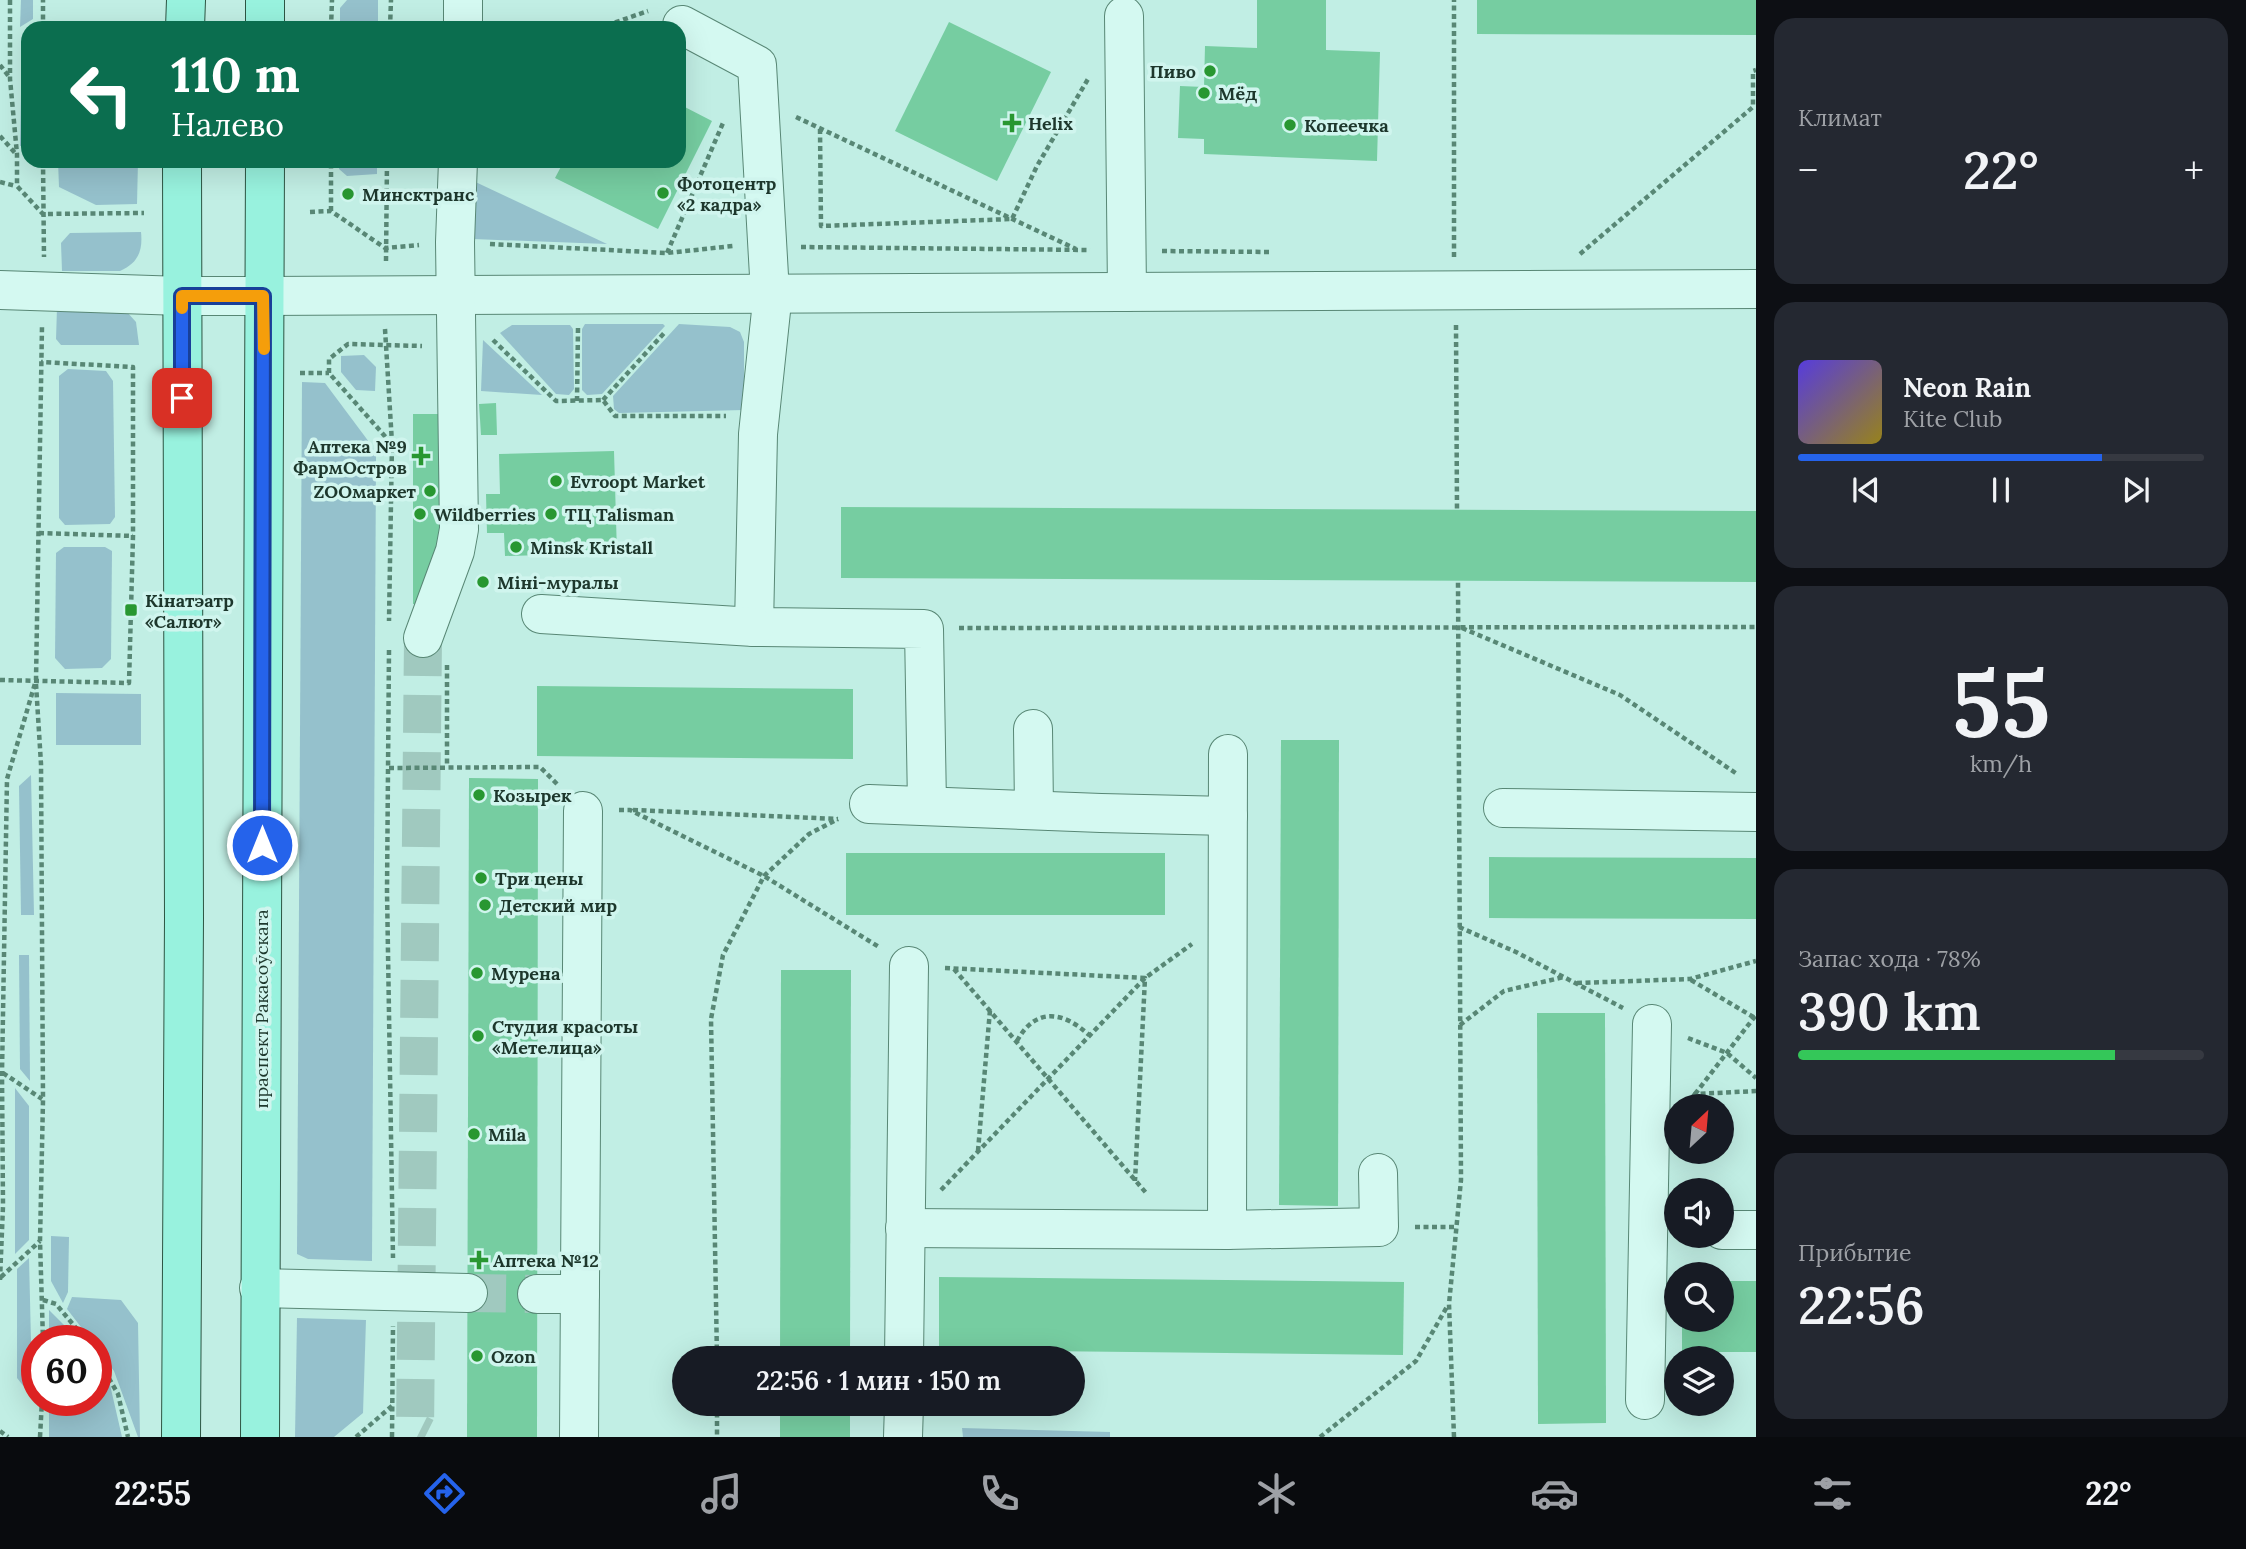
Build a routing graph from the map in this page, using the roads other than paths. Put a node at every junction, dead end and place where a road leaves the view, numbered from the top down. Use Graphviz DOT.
graph roads {
  1 [pos="186,0"];
  2 [pos="265,0"];
  3 [pos="463,0"];
  4 [pos="1123,5"];
  5 [pos="670,16"];
  6 [pos="185,21"];
  7 [pos="265,21"];
  8 [pos="463,21"];
  9 [pos="679,21"];
  10 [pos="686,25"];
  11 [pos="182,168"];
  12 [pos="264,168"];
  13 [pos="458,168"];
  14 [pos="1756,289"];
  15 [pos="0,290"];
  16 [pos="1127,292"];
  17 [pos="770,294"];
  18 [pos="455,295"];
  19 [pos="182,296"];
  20 [pos="263,296"];
  21 [pos="541,614"];
  22 [pos="754,627"];
  23 [pos="412,644"];
  24 [pos="1033,729"];
  25 [pos="1228,754"];
  26 [pos="1750,796"];
  27 [pos="572,800"];
  28 [pos="927,805"];
  29 [pos="1503,808"];
  30 [pos="1034,810"];
  31 [pos="854,811"];
  32 [pos="1228,816"];
  33 [pos="909,966"];
  34 [pos="1652,1024"];
  35 [pos="1378,1174"];
  36 [pos="905,1228"];
  37 [pos="1227,1230"];
  38 [pos="1662,1230"];
  39 [pos="1734,1230"];
  40 [pos="1756,1230"];
  41 [pos="259,1288"];
  42 [pos="468,1293"];
  43 [pos="537,1294"];
  44 [pos="580,1294"];
  45 [pos="904,1346"];
  46 [pos="1645,1400"];
  47 [pos="904,1416"];
  48 [pos="181,1437"];
  49 [pos="260,1437"];
  50 [pos="579,1437"];
  51 [pos="903,1437"];
  1 -- 6 [label="main road"];
  2 -- 7 [label="main road"];
  3 -- 8 [label="lane"];
  4 -- 16 [label="lane"];
  5 -- 9 [label="lane"];
  10 -- 17 [label="lane"];
  11 -- 19 [label="main road"];
  12 -- 20 [label="main road, праспект Ракасоўскага"];
  13 -- 18 [label="lane"];
  14 -- 16 [label="lane"];
  15 -- 19 [label="lane"];
  16 -- 17 [label="lane"];
  17 -- 18 [label="lane"];
  17 -- 22 [label="lane"];
  18 -- 20 [label="lane"];
  18 -- 23 [label="lane"];
  19 -- 20 [label="lane"];
  19 -- 48 [label="main road"];
  20 -- 41 [label="main road, праспект Ракасоўскага"];
  21 -- 22 [label="lane"];
  22 -- 28 [label="lane"];
  24 -- 30 [label="lane"];
  25 -- 32 [label="lane"];
  26 -- 29 [label="lane"];
  27 -- 44 [label="lane"];
  28 -- 30 [label="lane"];
  28 -- 31 [label="lane"];
  30 -- 32 [label="lane"];
  32 -- 37 [label="lane"];
  33 -- 36 [label="lane"];
  34 -- 38 [label="lane"];
  35 -- 37 [label="lane"];
  36 -- 37 [label="lane"];
  36 -- 45 [label="lane"];
  38 -- 46 [label="lane"];
  39 -- 40 [label="lane"];
  41 -- 42 [label="lane"];
  41 -- 49 [label="main road, праспект Ракасоўскага"];
  43 -- 44 [label="lane"];
  44 -- 50 [label="lane"];
  47 -- 51 [label="lane"];
}
